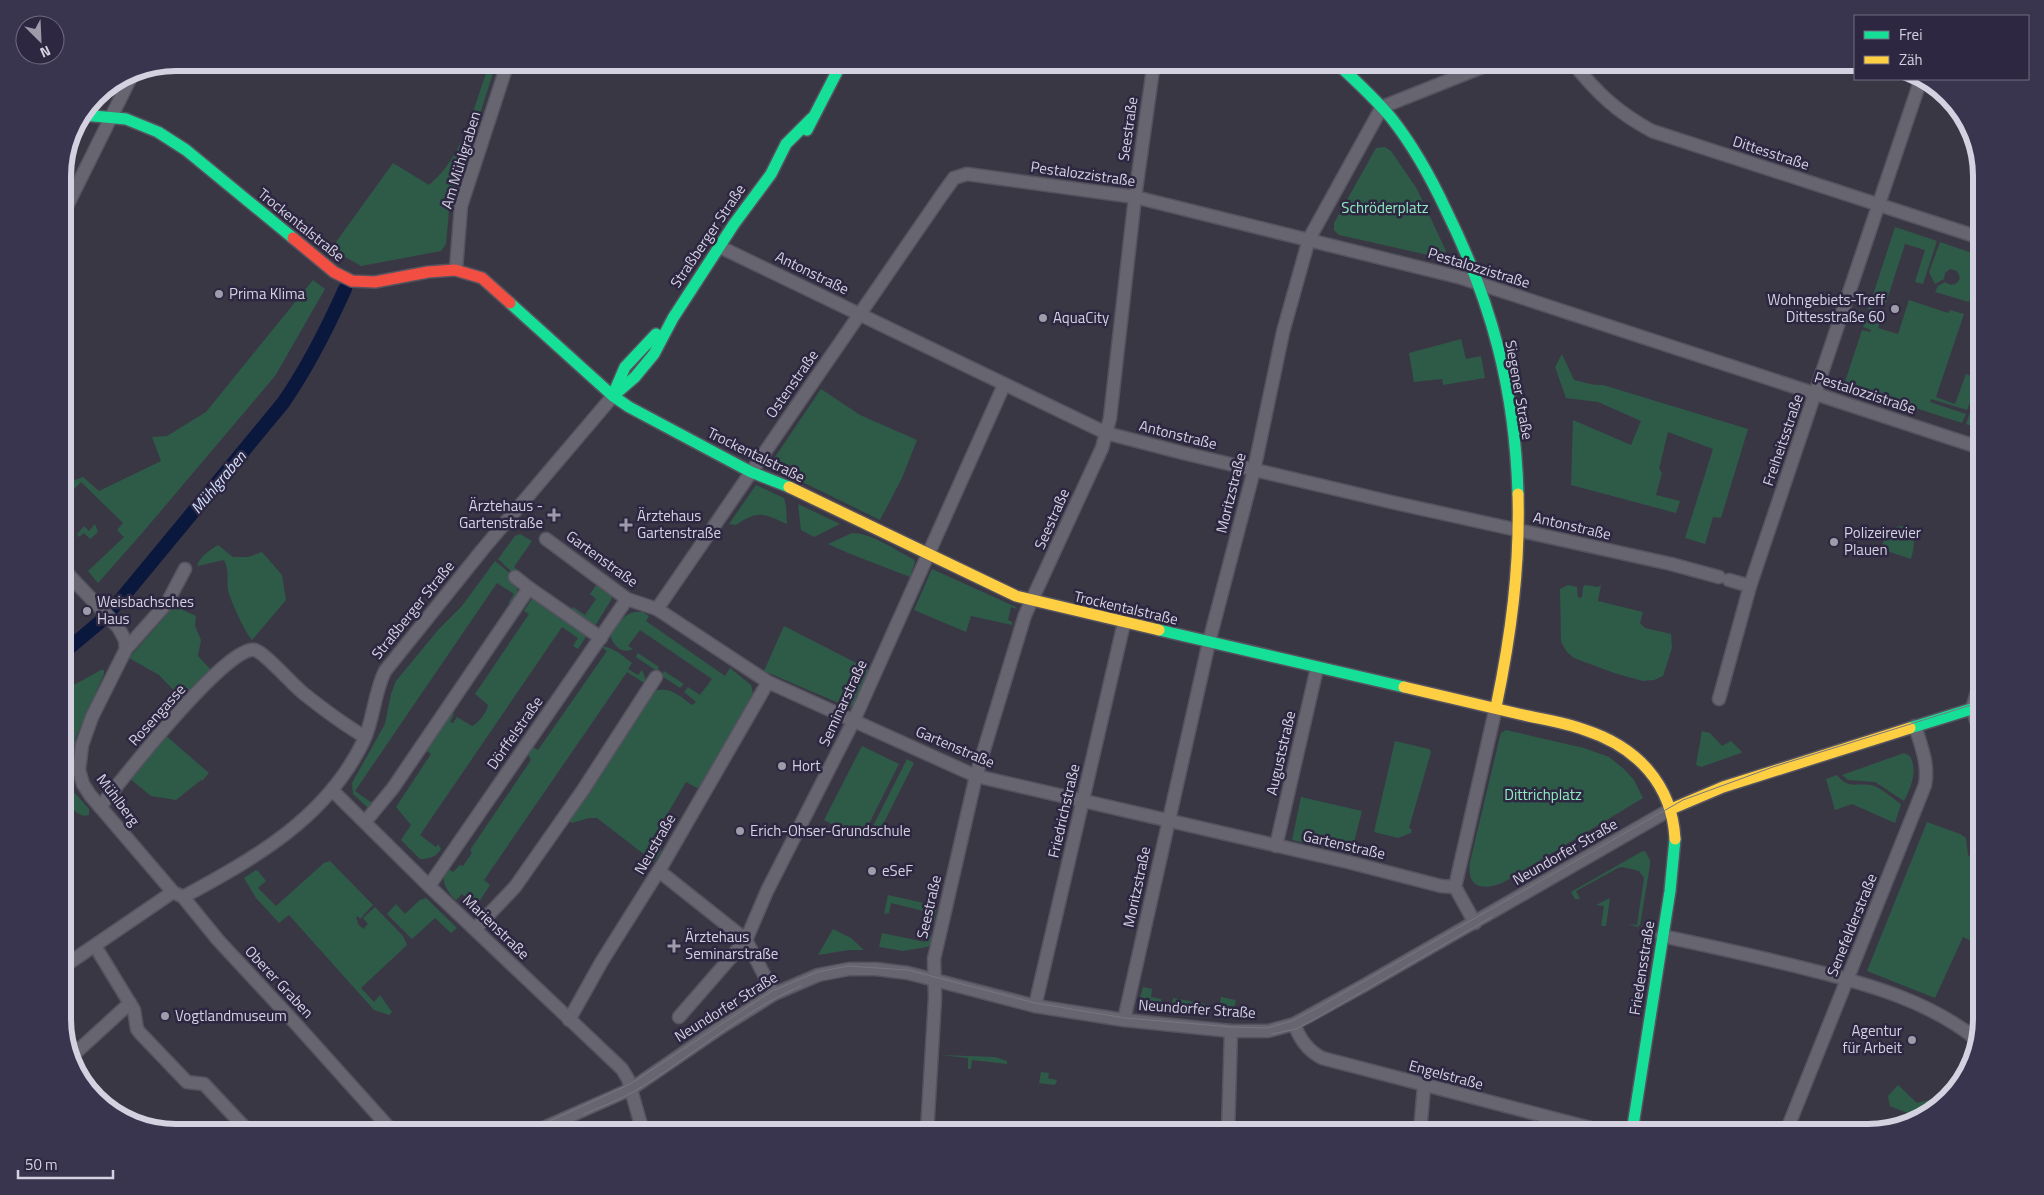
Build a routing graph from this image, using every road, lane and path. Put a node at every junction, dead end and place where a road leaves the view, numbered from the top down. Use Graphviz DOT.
graph roads {
  1 [pos="505,71"];
  2 [pos="837,71"];
  3 [pos="1153,71"];
  4 [pos="1345,71"];
  5 [pos="1472,71"];
  6 [pos="1580,71"];
  7 [pos="1919,85"];
  8 [pos="121,87"];
  9 [pos="1382,107"];
  10 [pos="91,116"];
  11 [pos="111,117"];
  12 [pos="954,178"];
  13 [pos="1135,197"];
  14 [pos="71,198"];
  15 [pos="1878,205"];
  16 [pos="1973,235"];
  17 [pos="1309,239"];
  18 [pos="720,246"];
  19 [pos="456,269"];
  20 [pos="1478,284"];
  21 [pos="860,315"];
  22 [pos="1004,384"];
  23 [pos="1815,394"];
  24 [pos="613,396"];
  25 [pos="1106,434"];
  26 [pos="1973,445"];
  27 [pos="1254,470"];
  28 [pos="751,472"];
  29 [pos="1517,530"];
  30 [pos="546,539"];
  31 [pos="928,554"];
  32 [pos="185,569"];
  33 [pos="515,577"];
  34 [pos="71,580"];
  35 [pos="1750,586"];
  36 [pos="529,588"];
  37 [pos="627,599"];
  38 [pos="1032,601"];
  39 [pos="658,609"];
  40 [pos="1124,623"];
  41 [pos="601,638"];
  42 [pos="1209,642"];
  43 [pos="126,649"];
  44 [pos="1317,668"];
  45 [pos="656,677"];
  46 [pos="768,682"];
  47 [pos="1719,699"];
  48 [pos="1496,707"];
  49 [pos="1973,708"];
  50 [pos="854,720"];
  51 [pos="1915,726"];
  52 [pos="365,737"];
  53 [pos="976,776"];
  54 [pos="332,790"];
  55 [pos="1082,802"];
  56 [pos="100,806"];
  57 [pos="1671,809"];
  58 [pos="1168,821"];
  59 [pos="365,822"];
  60 [pos="1276,846"];
  61 [pos="660,871"];
  62 [pos="430,886"];
  63 [pos="1455,887"];
  64 [pos="178,895"];
  65 [pos="1475,923"];
  66 [pos="475,929"];
  67 [pos="1662,936"];
  68 [pos="746,940"];
  69 [pos="94,946"];
  70 [pos="71,962"];
  71 [pos="934,979"];
  72 [pos="1848,979"];
  73 [pos="774,994"];
  74 [pos="130,1003"];
  75 [pos="1035,1006"];
  76 [pos="679,1017"];
  77 [pos="569,1020"];
  78 [pos="1124,1020"];
  79 [pos="1294,1024"];
  80 [pos="1231,1031"];
  81 [pos="1971,1036"];
  82 [pos="77,1052"];
  83 [pos="1424,1086"];
  84 [pos="631,1089"];
  85 [pos="242,1124"];
  86 [pos="386,1124"];
  87 [pos="552,1124"];
  88 [pos="641,1124"];
  89 [pos="927,1124"];
  90 [pos="1228,1124"];
  91 [pos="1421,1124"];
  92 [pos="1574,1124"];
  93 [pos="1633,1124"];
  94 [pos="1789,1124"];
  1 -- 19 [label="street, Am Mühlgraben"];
  2 -- 18 [label="main road, Straßberger Straße"];
  3 -- 13 [label="street, Seestraße"];
  4 -- 9 [label="main road, Siegener Straße"];
  5 -- 9 [label="street"];
  6 -- 15 [label="street, Dittesstraße"];
  7 -- 15 [label="street, Freiheitsstraße"];
  8 -- 11 [label="street"];
  9 -- 17 [label="street, Moritzstraße"];
  9 -- 20 [label="main road, Siegener Straße"];
  10 -- 11 [label="main road, Trockentalstraße"];
  11 -- 14 [label="street"];
  11 -- 19 [label="main road, Trockentalstraße"];
  12 -- 13 [label="street, Pestalozzistraße"];
  12 -- 21 [label="street, Ostenstraße"];
  13 -- 17 [label="street, Pestalozzistraße"];
  13 -- 25 [label="street, Seestraße"];
  15 -- 16 [label="street, Dittesstraße"];
  15 -- 23 [label="street, Freiheitsstraße"];
  17 -- 20 [label="street, Pestalozzistraße"];
  17 -- 27 [label="street, Moritzstraße"];
  18 -- 21 [label="street, Antonstraße"];
  18 -- 24 [label="main road, Straßberger Straße"];
  19 -- 24 [label="main road, Trockentalstraße"];
  20 -- 23 [label="street, Pestalozzistraße"];
  20 -- 29 [label="main road, Siegener Straße"];
  21 -- 22 [label="street, Antonstraße"];
  21 -- 28 [label="street, Ostenstraße"];
  22 -- 25 [label="street, Antonstraße"];
  22 -- 31 [label="street, Seminarstraße"];
  23 -- 26 [label="street, Pestalozzistraße"];
  23 -- 35 [label="street, Freiheitsstraße"];
  24 -- 28 [label="main road, Trockentalstraße"];
  24 -- 52 [label="street, Straßberger Straße"];
  25 -- 27 [label="street, Antonstraße"];
  25 -- 38 [label="street, Seestraße"];
  27 -- 29 [label="street, Antonstraße"];
  27 -- 42 [label="street, Moritzstraße"];
  28 -- 31 [label="main road, Trockentalstraße"];
  28 -- 39 [label="street, Ostenstraße"];
  29 -- 35 [label="street, Antonstraße"];
  29 -- 48 [label="main road, Siegener Straße"];
  30 -- 37 [label="street, Gartenstraße"];
  31 -- 38 [label="main road, Trockentalstraße"];
  31 -- 50 [label="street, Seminarstraße"];
  32 -- 43 [label="street, Mühlberg"];
  33 -- 36 [label="street"];
  34 -- 43 [label="street"];
  35 -- 47 [label="street, Freiheitsstraße"];
  36 -- 41 [label="street"];
  36 -- 59 [label="street"];
  37 -- 39 [label="street, Gartenstraße"];
  37 -- 41 [label="street, Dörffelstraße"];
  38 -- 40 [label="main road, Trockentalstraße"];
  38 -- 53 [label="street, Seestraße"];
  39 -- 46 [label="street, Gartenstraße"];
  40 -- 42 [label="main road, Trockentalstraße"];
  40 -- 55 [label="street, Friedrichstraße"];
  41 -- 62 [label="street, Dörffelstraße"];
  42 -- 44 [label="main road, Trockentalstraße"];
  42 -- 58 [label="street, Moritzstraße"];
  43 -- 56 [label="street, Mühlberg"];
  44 -- 48 [label="main road, Trockentalstraße"];
  44 -- 60 [label="street, Auguststraße"];
  45 -- 66 [label="street"];
  46 -- 50 [label="street, Gartenstraße"];
  46 -- 61 [label="street, Neustraße"];
  48 -- 57 [label="main road"];
  48 -- 63 [label="street"];
  49 -- 51 [label="main road, Neundorfer Straße"];
  50 -- 53 [label="street, Gartenstraße"];
  50 -- 68 [label="street, Seminarstraße"];
  51 -- 57 [label="main road, Neundorfer Straße"];
  51 -- 72 [label="street, Senefelderstraße"];
  52 -- 54 [label="street, Straßberger Straße"];
  52 -- 56 [label="street, Rosengasse"];
  53 -- 55 [label="street, Gartenstraße"];
  53 -- 71 [label="street, Seestraße"];
  54 -- 59 [label="street, Marienstraße"];
  54 -- 64 [label="street, Straßberger Straße"];
  55 -- 58 [label="street, Gartenstraße"];
  55 -- 75 [label="street, Friedrichstraße"];
  56 -- 64 [label="street, Mühlberg"];
  57 -- 65 [label="street, Neundorfer Straße"];
  57 -- 67 [label="main road, Friedensstraße"];
  58 -- 60 [label="street, Gartenstraße"];
  58 -- 78 [label="street, Moritzstraße"];
  59 -- 62 [label="street, Marienstraße"];
  60 -- 63 [label="street, Gartenstraße"];
  61 -- 68 [label="street"];
  61 -- 77 [label="street, Neustraße"];
  62 -- 66 [label="street, Marienstraße"];
  63 -- 65 [label="street"];
  64 -- 69 [label="street, Straßberger Straße"];
  64 -- 86 [label="street, Oberer Graben"];
  65 -- 79 [label="street, Neundorfer Straße"];
  66 -- 77 [label="street, Marienstraße"];
  67 -- 72 [label="street"];
  67 -- 93 [label="main road, Friedensstraße"];
  68 -- 73 [label="street"];
  68 -- 76 [label="street, Seminarstraße"];
  69 -- 70 [label="street, Straßberger Straße"];
  69 -- 74 [label="street"];
  71 -- 73 [label="street, Neundorfer Straße"];
  71 -- 75 [label="street, Neundorfer Straße"];
  71 -- 89 [label="street, Seestraße"];
  72 -- 81 [label="street"];
  72 -- 94 [label="street, Senefelderstraße"];
  73 -- 84 [label="street, Neundorfer Straße"];
  74 -- 82 [label="street"];
  74 -- 85 [label="street"];
  75 -- 78 [label="street, Neundorfer Straße"];
  77 -- 84 [label="street, Marienstraße"];
  78 -- 80 [label="street, Neundorfer Straße"];
  79 -- 80 [label="street, Neundorfer Straße"];
  79 -- 83 [label="street, Engelstraße"];
  80 -- 90 [label="street"];
  83 -- 91 [label="street"];
  83 -- 92 [label="street, Engelstraße"];
  84 -- 87 [label="street, Neundorfer Straße"];
  84 -- 88 [label="street, Marienstraße"];
}
